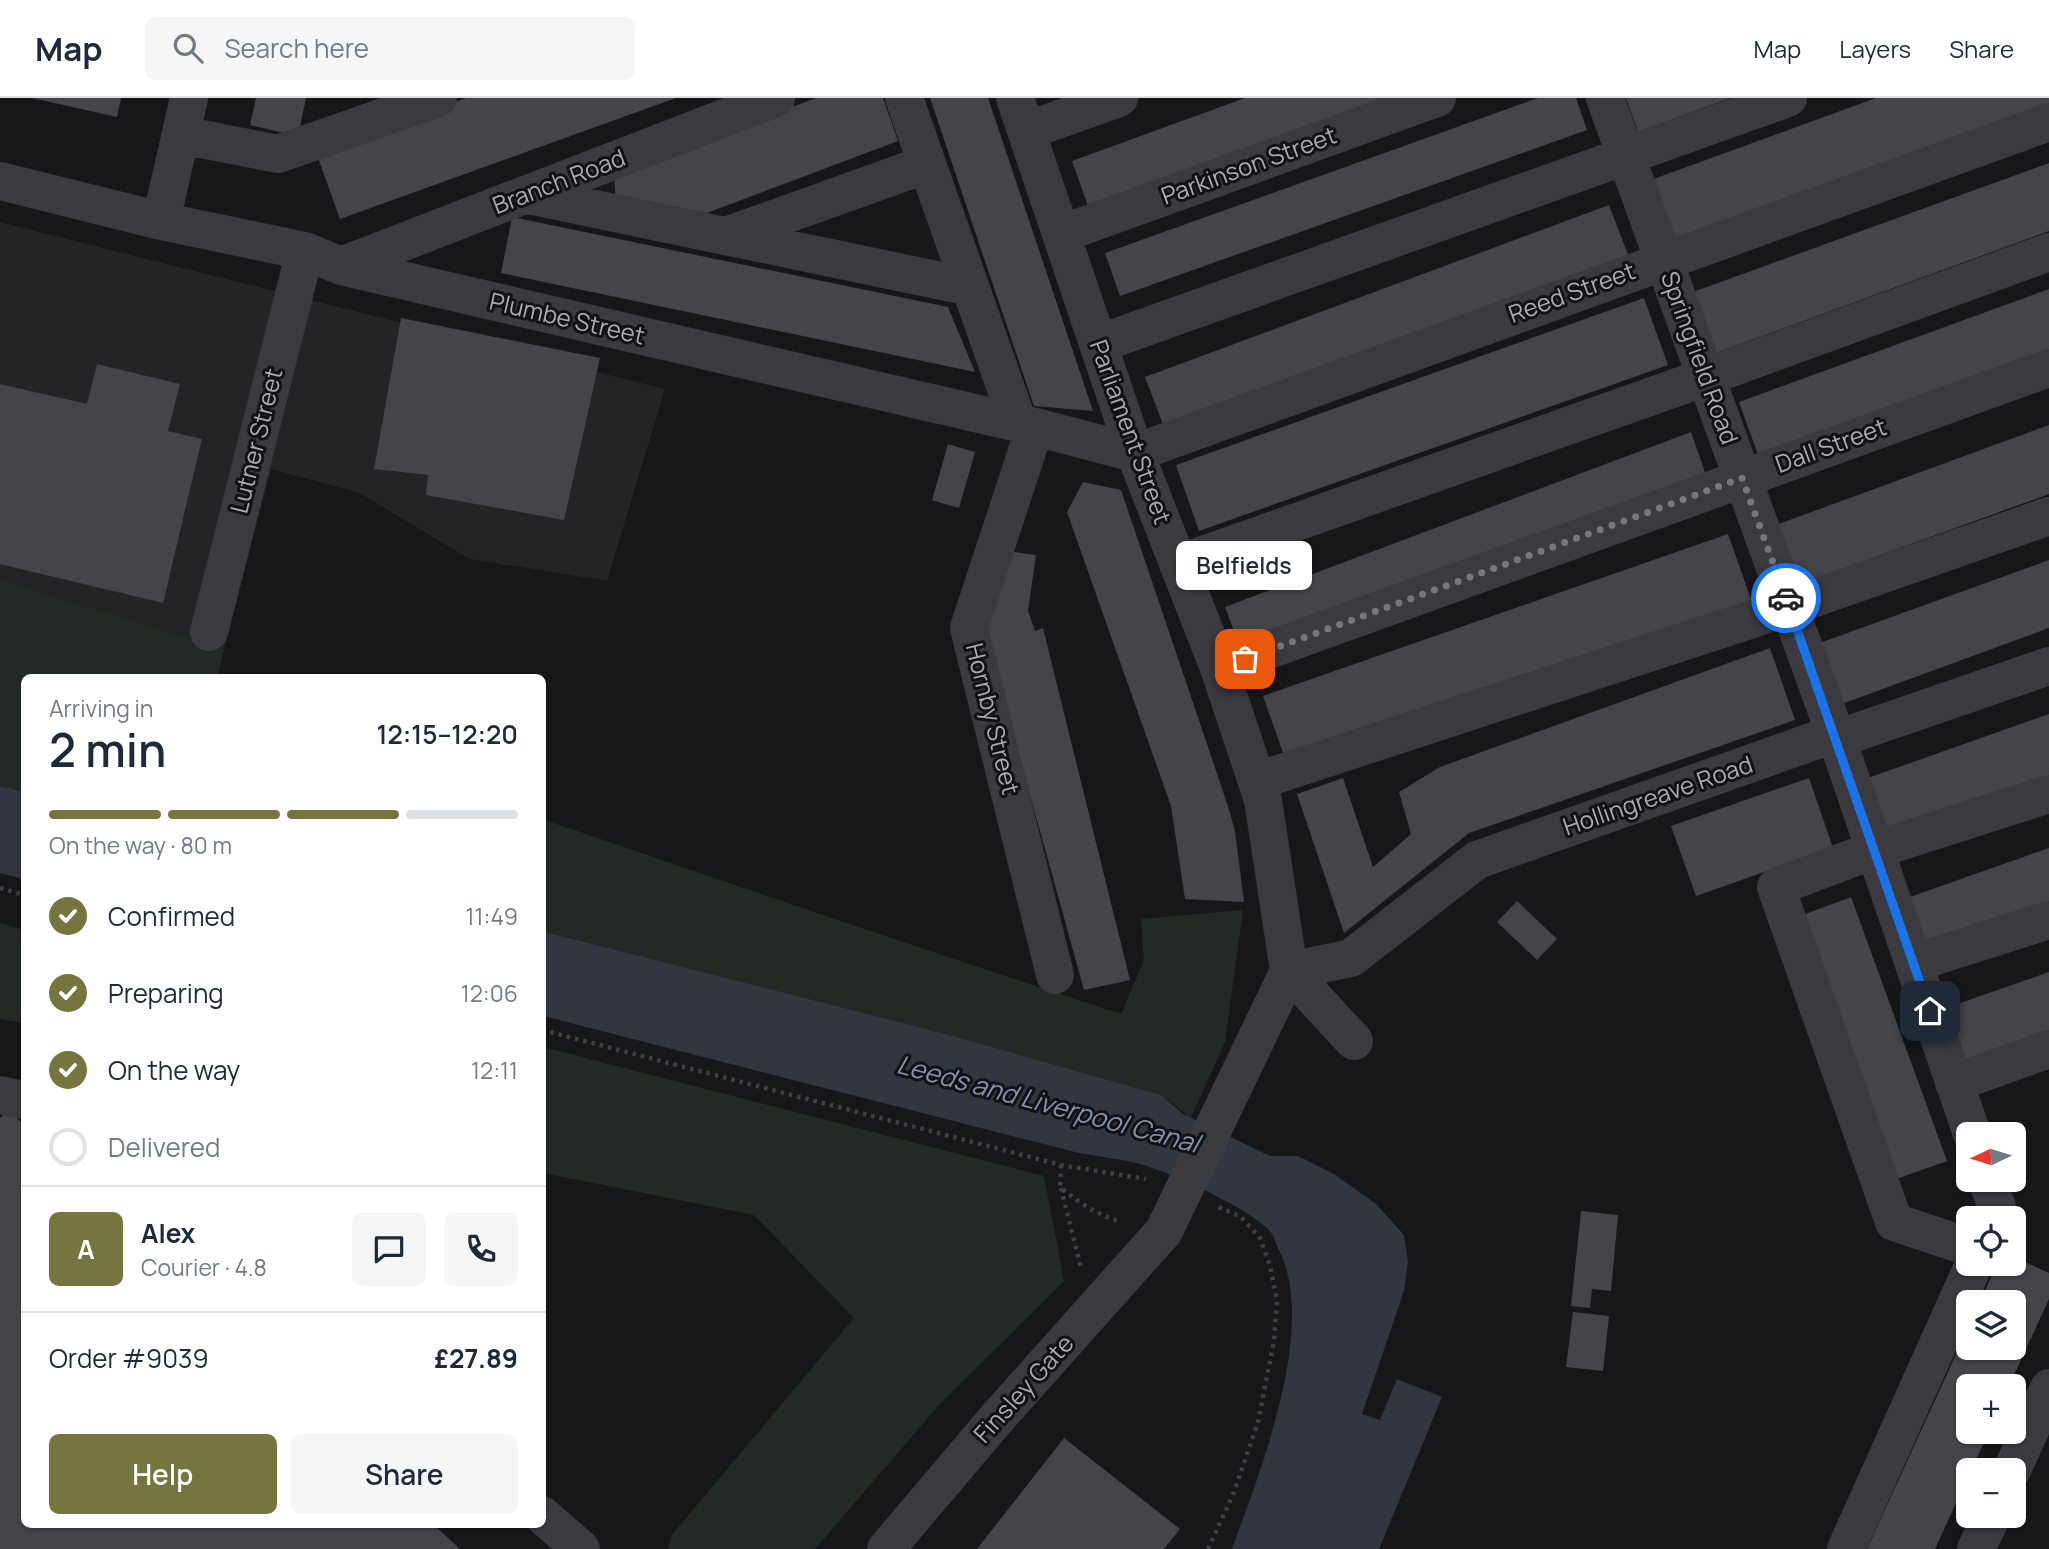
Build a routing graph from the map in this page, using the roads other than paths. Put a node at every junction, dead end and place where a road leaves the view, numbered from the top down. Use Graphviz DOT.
graph roads {
  1 [pos="189,98"];
  2 [pos="439,98"];
  3 [pos="776,98"];
  4 [pos="904,98"];
  5 [pos="1119,98"];
  6 [pos="1437,98"];
  7 [pos="1605,98"];
  8 [pos="1788,98"];
  9 [pos="1020,115"];
  10 [pos="2049,121"];
  11 [pos="181,135"];
  12 [pos="1626,157"];
  13 [pos="927,164"];
  14 [pos="0,181"];
  15 [pos="528,195"];
  16 [pos="161,221"];
  17 [pos="1061,234"];
  18 [pos="726,236"];
  19 [pos="304,251"];
  20 [pos="2049,252"];
  21 [pos="1664,260"];
  22 [pos="341,267"];
  23 [pos="970,287"];
  24 [pos="1098,344"];
  25 [pos="2049,368"];
  26 [pos="1706,377"];
  27 [pos="1026,425"];
  28 [pos="1135,453"];
  29 [pos="1742,478"];
  30 [pos="2049,516"];
  31 [pos="1178,564"];
  32 [pos="1789,607"];
  33 [pos="209,632"];
  34 [pos="2049,666"];
  35 [pos="1219,668"];
  36 [pos="1837,739"];
  37 [pos="1256,781"];
  38 [pos="2049,794"];
  39 [pos="1874,850"];
  40 [pos="2049,920"];
  41 [pos="1913,963"];
  42 [pos="1289,971"];
  43 [pos="1055,975"];
  44 [pos="1354,1041"];
  45 [pos="2049,1049"];
  46 [pos="1954,1083"];
  47 [pos="0,1095"];
  48 [pos="21,1100"];
  49 [pos="1968,1122"];
  50 [pos="1956,1243"];
  51 [pos="1969,1276"];
  52 [pos="2049,1388"];
  53 [pos="2017,1458"];
  54 [pos="546,1519"];
  55 [pos="1986,1528"];
  56 [pos="580,1549"];
  57 [pos="886,1549"];
  58 [pos="1846,1549"];
  59 [pos="1976,1549"];
  1 -- 11 [label="street"];
  2 -- 11 [label="street"];
  3 -- 15 [label="street, Branch Road"];
  4 -- 13 [label="street"];
  5 -- 9 [label="street"];
  6 -- 17 [label="street, Parkinson Street"];
  7 -- 12 [label="street, Springfield Road"];
  8 -- 12 [label="street"];
  9 -- 17 [label="street, Parliament Street"];
  10 -- 21 [label="street, Reed Street"];
  11 -- 16 [label="street"];
  12 -- 21 [label="street, Springfield Road"];
  12 -- 24 [label="street"];
  13 -- 18 [label="street"];
  13 -- 23 [label="street"];
  14 -- 16 [label="street, Plumbe Street"];
  15 -- 18 [label="street"];
  15 -- 22 [label="street, Branch Road"];
  16 -- 19 [label="street, Plumbe Street"];
  17 -- 24 [label="street, Parliament Street"];
  18 -- 23 [label="street"];
  19 -- 22 [label="street, Plumbe Street"];
  19 -- 33 [label="street, Lutner Street"];
  20 -- 26 [label="street"];
  21 -- 26 [label="street, Springfield Road"];
  21 -- 28 [label="street, Reed Street"];
  22 -- 27 [label="street, Plumbe Street"];
  23 -- 27 [label="street"];
  24 -- 28 [label="street, Parliament Street"];
  25 -- 29 [label="street, Dall Street"];
  26 -- 29 [label="street, Springfield Road"];
  26 -- 31 [label="street"];
  27 -- 28 [label="street, Plumbe Street"];
  27 -- 43 [label="street, Hornby Street"];
  28 -- 31 [label="street, Parliament Street"];
  29 -- 32 [label="street, Springfield Road"];
  29 -- 35 [label="street, Dall Street"];
  30 -- 32 [label="street"];
  31 -- 35 [label="street, Parliament Street"];
  32 -- 36 [label="street, Springfield Road"];
  32 -- 37 [label="street"];
  34 -- 36 [label="street, Hollingreave Road"];
  35 -- 37 [label="street, Parliament Street"];
  36 -- 39 [label="street, Springfield Road"];
  36 -- 42 [label="street, Hollingreave Road"];
  37 -- 42 [label="street, Parliament Street"];
  38 -- 39 [label="street"];
  39 -- 41 [label="street, Springfield Road"];
  39 -- 50 [label="street"];
  40 -- 41 [label="street"];
  41 -- 46 [label="street, Springfield Road"];
  42 -- 44 [label="street"];
  42 -- 57 [label="street, Finsley Gate"];
  45 -- 46 [label="street"];
  46 -- 49 [label="street, Springfield Road"];
  47 -- 48 [label="street"];
  51 -- 58 [label="street"];
  52 -- 53 [label="street"];
  54 -- 56 [label="street"];
  55 -- 59 [label="street"];
}
